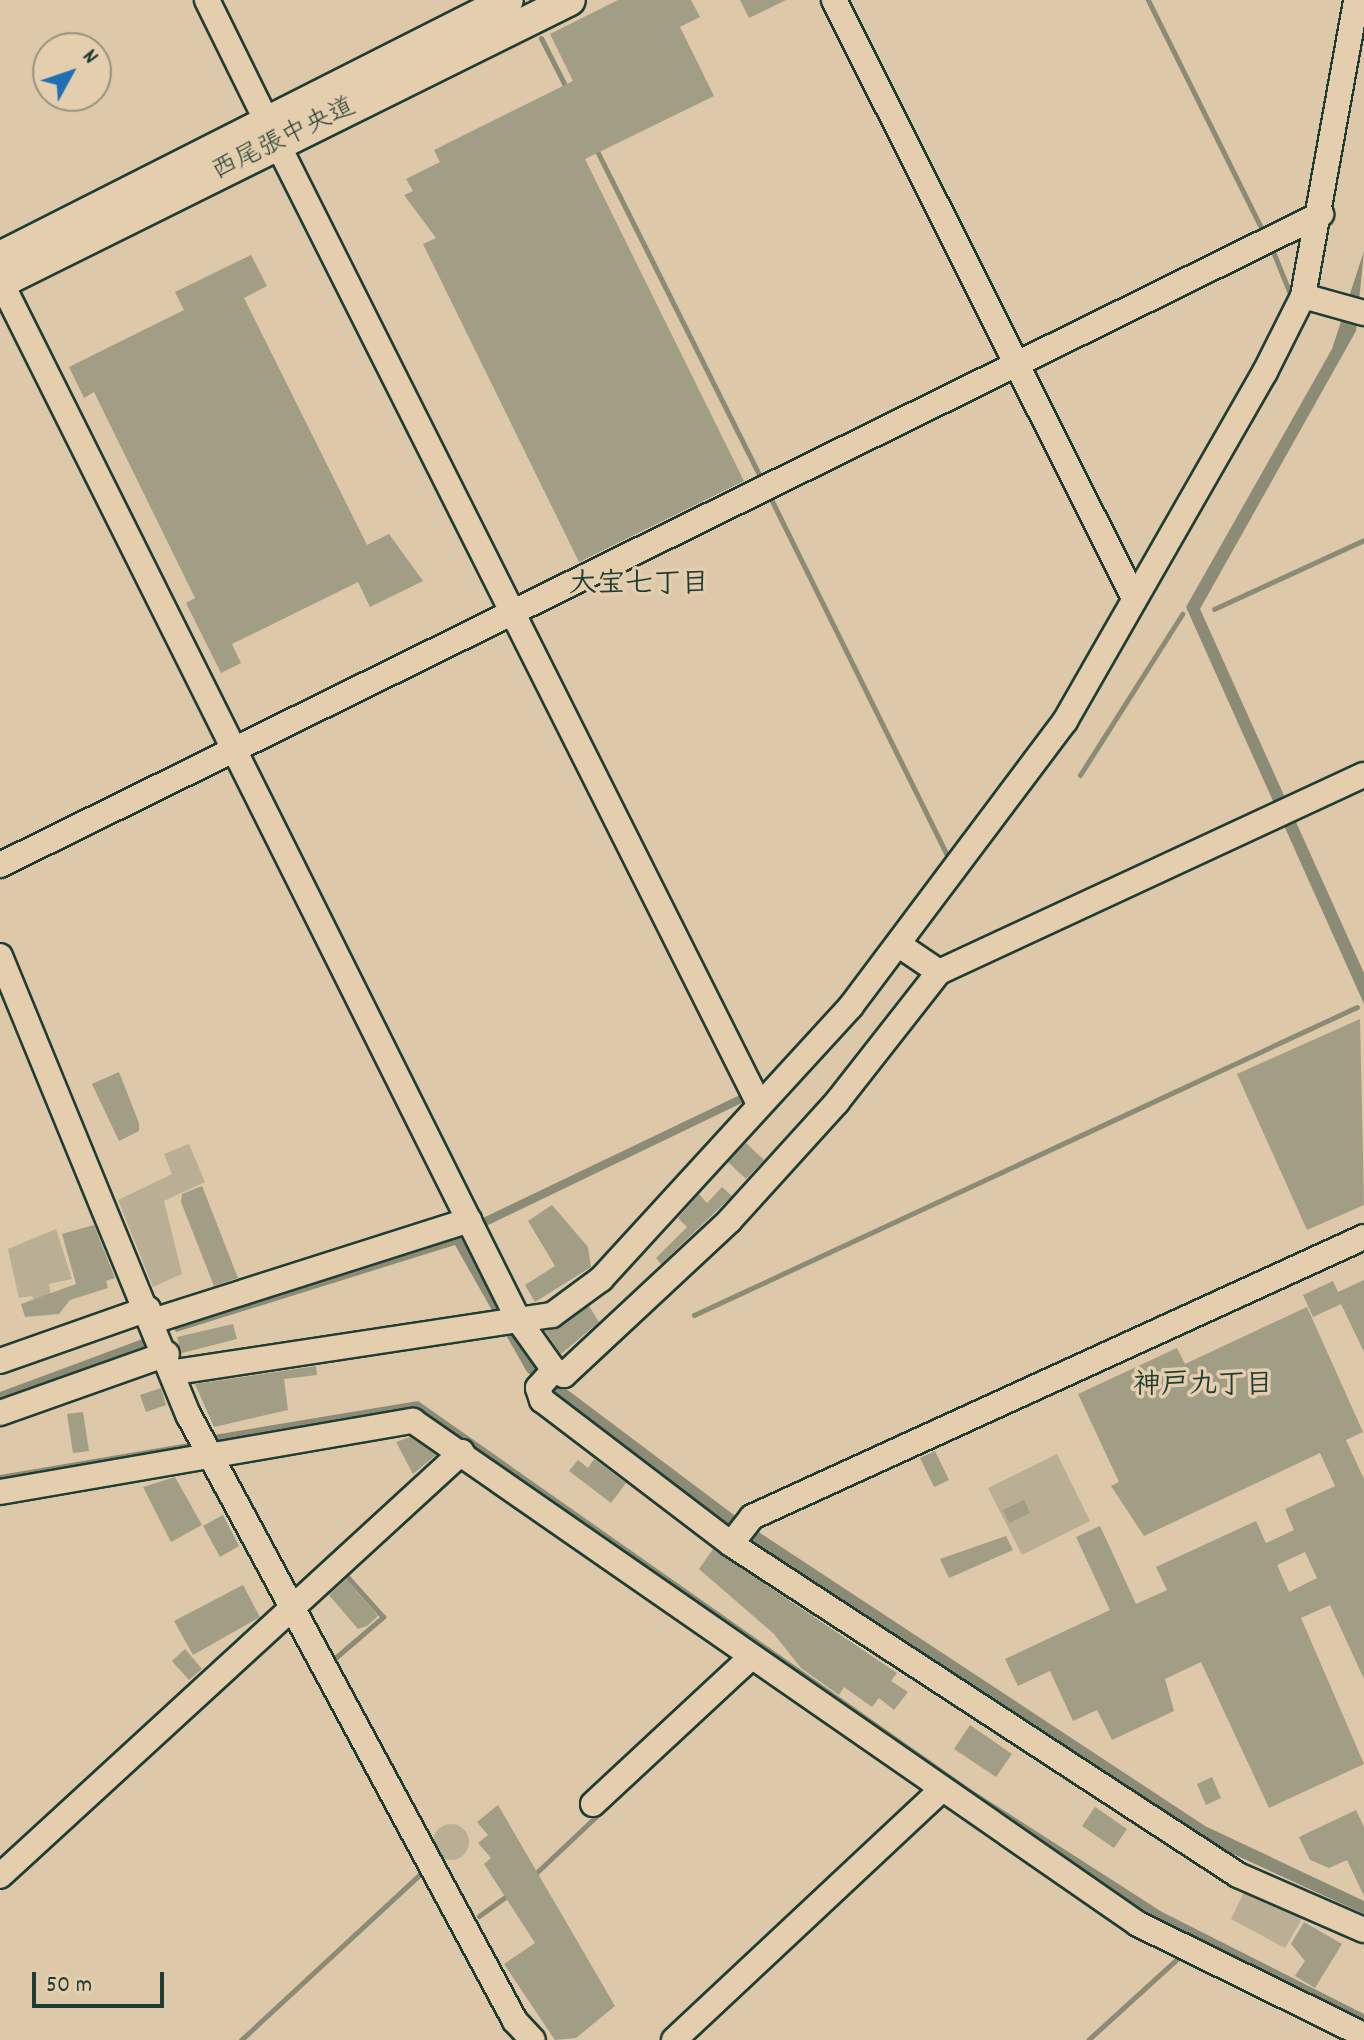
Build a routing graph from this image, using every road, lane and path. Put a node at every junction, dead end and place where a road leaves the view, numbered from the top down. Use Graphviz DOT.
graph roads {
  1 [pos="207,0"];
  2 [pos="508,0"];
  3 [pos="570,0"];
  4 [pos="834,0"];
  5 [pos="1356,0"];
  6 [pos="272,132"];
  7 [pos="1321,214"];
  8 [pos="0,274"];
  9 [pos="1303,296"];
  10 [pos="1358,312"];
  11 [pos="1016,362"];
  12 [pos="1134,598"];
  13 [pos="515,611"];
  14 [pos="242,746"];
  15 [pos="1364,775"];
  16 [pos="0,865"];
  17 [pos="899,945"];
  18 [pos="0,956"];
  19 [pos="939,972"];
  20 [pos="758,1102"];
  21 [pos="469,1220"];
  22 [pos="1364,1237"];
  23 [pos="151,1315"];
  24 [pos="508,1322"];
  25 [pos="0,1361"];
  26 [pos="171,1363"];
  27 [pos="548,1377"];
  28 [pos="0,1413"];
  29 [pos="462,1452"];
  30 [pos="211,1454"];
  31 [pos="0,1492"];
  32 [pos="739,1533"];
  33 [pos="294,1607"];
  34 [pos="749,1659"];
  35 [pos="939,1792"];
  36 [pos="593,1804"];
  37 [pos="0,1876"];
  38 [pos="1364,1930"];
  39 [pos="1364,2035"];
  40 [pos="533,2040"];
  41 [pos="674,2040"];
  1 -- 6 [label="street"];
  2 -- 6 [label="main road, 西尾張中央道"];
  3 -- 6 [label="main road, 西尾張中央道"];
  4 -- 11 [label="street"];
  5 -- 7 [label="street"];
  6 -- 8 [label="main road, 西尾張中央道"];
  6 -- 13 [label="street"];
  7 -- 9 [label="street"];
  7 -- 11 [label="street"];
  8 -- 14 [label="street"];
  9 -- 10 [label="street"];
  9 -- 12 [label="street"];
  11 -- 12 [label="street"];
  11 -- 13 [label="street"];
  12 -- 17 [label="street"];
  13 -- 14 [label="street"];
  13 -- 20 [label="street"];
  14 -- 16 [label="street"];
  14 -- 21 [label="street"];
  15 -- 19 [label="street"];
  17 -- 19 [label="street"];
  17 -- 20 [label="street"];
  18 -- 23 [label="street"];
  19 -- 27 [label="street"];
  20 -- 24 [label="street"];
  21 -- 23 [label="street"];
  21 -- 24 [label="street"];
  22 -- 32 [label="street"];
  23 -- 25 [label="street"];
  23 -- 26 [label="street"];
  24 -- 26 [label="street"];
  24 -- 27 [label="street"];
  26 -- 28 [label="street"];
  26 -- 30 [label="street"];
  27 -- 32 [label="street"];
  29 -- 30 [label="street"];
  29 -- 33 [label="street"];
  29 -- 34 [label="street"];
  30 -- 31 [label="street"];
  30 -- 33 [label="street"];
  32 -- 38 [label="street"];
  33 -- 37 [label="street"];
  33 -- 40 [label="street"];
  34 -- 35 [label="street"];
  34 -- 36 [label="street"];
  35 -- 39 [label="street"];
  35 -- 41 [label="street"];
}
